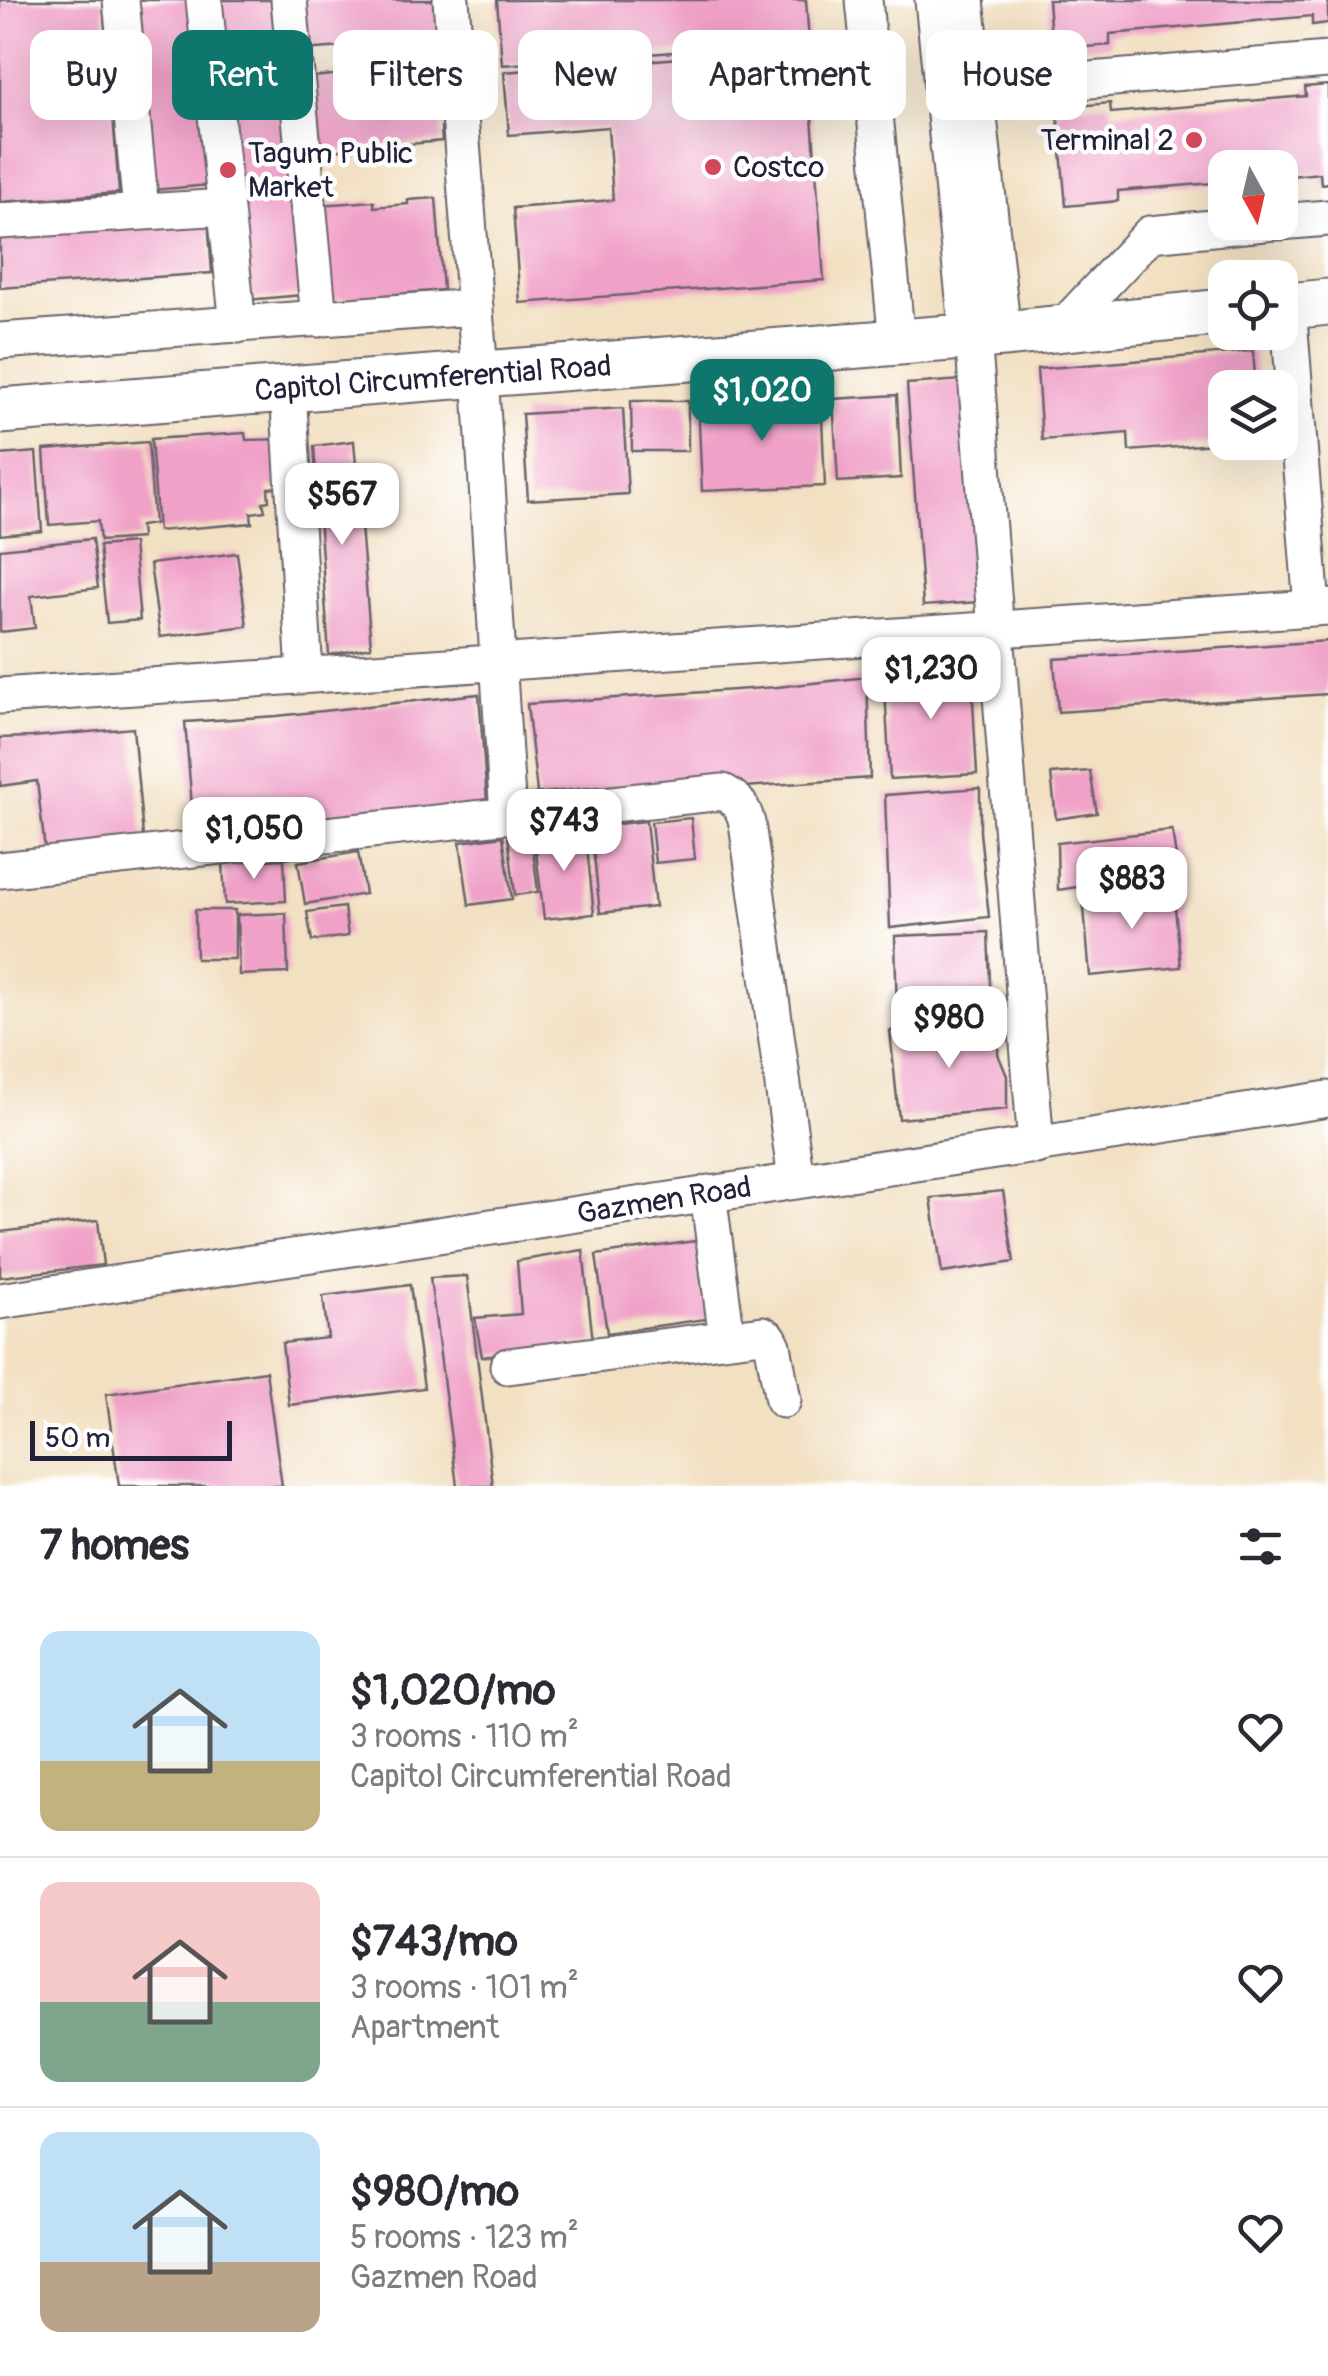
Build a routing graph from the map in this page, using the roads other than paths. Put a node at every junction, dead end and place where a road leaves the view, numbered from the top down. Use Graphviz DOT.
graph roads {
  1 [pos="121,0"];
  2 [pos="204,0"];
  3 [pos="290,0"];
  4 [pos="451,0"];
  5 [pos="864,0"];
  6 [pos="938,0"];
  7 [pos="966,0"];
  8 [pos="946,30"];
  9 [pos="964,30"];
  10 [pos="1328,60"];
  11 [pos="1087,80"];
  12 [pos="964,120"];
  13 [pos="226,207"];
  14 [pos="141,212"];
  15 [pos="1328,218"];
  16 [pos="1298,220"];
  17 [pos="0,221"];
  18 [pos="1208,229"];
  19 [pos="1298,305"];
  20 [pos="475,307"];
  21 [pos="1208,314"];
  22 [pos="319,319"];
  23 [pos="238,325"];
  24 [pos="1061,329"];
  25 [pos="988,335"];
  26 [pos="0,341"];
  27 [pos="897,342"];
  28 [pos="480,374"];
  29 [pos="288,389"];
  30 [pos="0,412"];
  31 [pos="1320,608"];
  32 [pos="994,629"];
  33 [pos="498,663"];
  34 [pos="305,675"];
  35 [pos="0,696"];
  36 [pos="508,816"];
  37 [pos="0,870"];
  38 [pos="1328,1099"];
  39 [pos="1036,1146"];
  40 [pos="796,1180"];
  41 [pos="708,1193"];
  42 [pos="0,1301"];
  43 [pos="727,1338"];
  44 [pos="508,1366"];
  45 [pos="784,1400"];
  1 -- 14 [label="street"];
  2 -- 13 [label="street"];
  3 -- 22 [label="street"];
  4 -- 20 [label="street"];
  5 -- 27 [label="street"];
  6 -- 8 [label="main road"];
  7 -- 9 [label="street"];
  10 -- 11 [label="street"];
  12 -- 25 [label="main road"];
  13 -- 14 [label="street"];
  13 -- 23 [label="street"];
  14 -- 17 [label="street"];
  15 -- 16 [label="street"];
  18 -- 24 [label="street"];
  19 -- 31 [label="street"];
  20 -- 22 [label="street"];
  20 -- 28 [label="street"];
  21 -- 24 [label="main road, Capitol Circumferential Road"];
  22 -- 23 [label="street"];
  23 -- 26 [label="street"];
  24 -- 25 [label="main road, Capitol Circumferential Road"];
  25 -- 27 [label="main road, Capitol Circumferential Road"];
  25 -- 32 [label="street"];
  27 -- 28 [label="main road, Capitol Circumferential Road"];
  28 -- 29 [label="main road, Capitol Circumferential Road"];
  28 -- 33 [label="street"];
  29 -- 30 [label="main road, Capitol Circumferential Road"];
  29 -- 34 [label="street"];
  31 -- 32 [label="street"];
  32 -- 33 [label="street"];
  32 -- 39 [label="street"];
  33 -- 34 [label="street"];
  33 -- 36 [label="street"];
  34 -- 35 [label="street"];
  36 -- 37 [label="street"];
  36 -- 40 [label="street"];
  38 -- 39 [label="street, Gazmen Road"];
  39 -- 40 [label="street, Gazmen Road"];
  40 -- 41 [label="street, Gazmen Road"];
  41 -- 42 [label="street, Gazmen Road"];
  41 -- 43 [label="street"];
  43 -- 44 [label="street"];
  43 -- 45 [label="street"];
}
